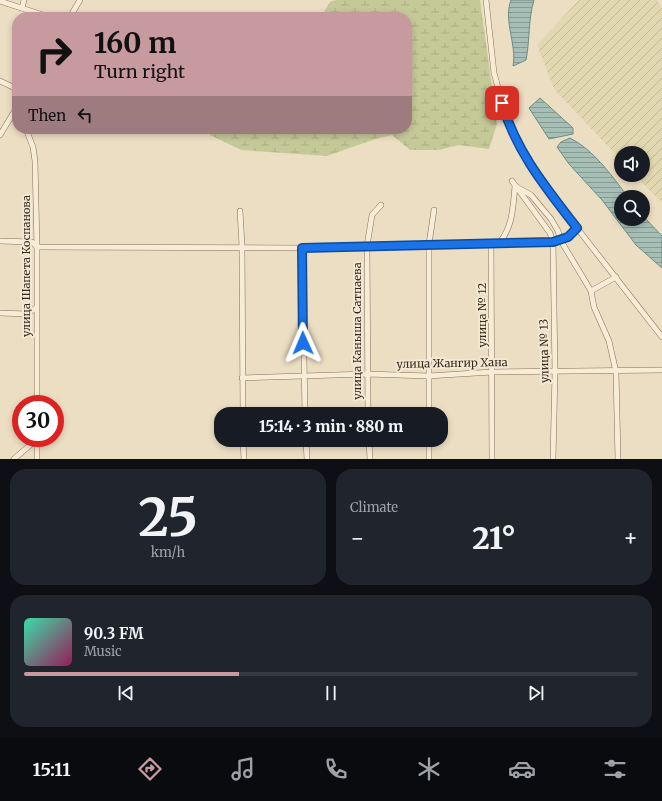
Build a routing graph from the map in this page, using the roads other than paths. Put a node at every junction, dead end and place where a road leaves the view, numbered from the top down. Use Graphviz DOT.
graph roads {
  1 [pos="24,0"];
  2 [pos="80,0"];
  3 [pos="486,0"];
  4 [pos="0,2"];
  5 [pos="22,8"];
  6 [pos="34,12"];
  7 [pos="73,12"];
  8 [pos="0,81"];
  9 [pos="12,87"];
  10 [pos="12,115"];
  11 [pos="28,134"];
  12 [pos="0,135"];
  13 [pos="513,184"];
  14 [pos="381,205"];
  15 [pos="434,210"];
  16 [pos="240,211"];
  17 [pos="577,228"];
  18 [pos="0,241"];
  19 [pos="560,241"];
  20 [pos="500,242"];
  21 [pos="553,242"];
  22 [pos="491,243"];
  23 [pos="429,244"];
  24 [pos="242,246"];
  25 [pos="367,246"];
  26 [pos="37,247"];
  27 [pos="302,248"];
  28 [pos="616,278"];
  29 [pos="591,291"];
  30 [pos="36,308"];
  31 [pos="0,313"];
  32 [pos="662,337"];
  33 [pos="662,370"];
  34 [pos="492,372"];
  35 [pos="554,372"];
  36 [pos="616,372"];
  37 [pos="367,374"];
  38 [pos="303,375"];
  39 [pos="428,376"];
  40 [pos="242,378"];
  41 [pos="36,395"];
  42 [pos="243,407"];
  43 [pos="305,407"];
  44 [pos="368,407"];
  45 [pos="429,407"];
  46 [pos="28,447"];
  47 [pos="37,447"];
  48 [pos="243,447"];
  49 [pos="306,447"];
  50 [pos="369,447"];
  51 [pos="429,447"];
  52 [pos="14,459"];
  53 [pos="37,459"];
  54 [pos="244,459"];
  55 [pos="307,459"];
  56 [pos="370,459"];
  57 [pos="429,459"];
  58 [pos="492,459"];
  59 [pos="553,459"];
  60 [pos="618,459"];
  1 -- 5 [label="street"];
  2 -- 7 [label="street"];
  3 -- 17 [label="street"];
  4 -- 5 [label="street"];
  5 -- 6 [label="street"];
  8 -- 9 [label="street"];
  10 -- 12 [label="street"];
  11 -- 26 [label="street, улица Шапета Коспанова"];
  13 -- 19 [label="street"];
  13 -- 20 [label="street"];
  13 -- 21 [label="street"];
  14 -- 25 [label="street, улица Каныша Сатпаева"];
  15 -- 23 [label="street"];
  16 -- 24 [label="street"];
  17 -- 19 [label="street"];
  17 -- 28 [label="street"];
  18 -- 26 [label="street"];
  19 -- 21 [label="street"];
  19 -- 29 [label="street"];
  20 -- 21 [label="street"];
  20 -- 22 [label="street"];
  21 -- 35 [label="street, улица № 13"];
  22 -- 23 [label="street"];
  22 -- 34 [label="street, улица № 12"];
  23 -- 25 [label="street"];
  23 -- 39 [label="street"];
  24 -- 26 [label="street"];
  24 -- 27 [label="street"];
  24 -- 40 [label="street"];
  25 -- 27 [label="street"];
  25 -- 37 [label="street, улица Каныша Сатпаева"];
  26 -- 30 [label="street, улица Шапета Коспанова"];
  27 -- 38 [label="street"];
  28 -- 29 [label="street"];
  28 -- 32 [label="street"];
  29 -- 36 [label="street"];
  30 -- 31 [label="street"];
  30 -- 41 [label="street, улица Шапета Коспанова"];
  33 -- 36 [label="street, улица Жангир Хана"];
  34 -- 35 [label="street, улица Жангир Хана"];
  34 -- 39 [label="street, улица Жангир Хана"];
  34 -- 58 [label="street, улица № 12"];
  35 -- 36 [label="street, улица Жангир Хана"];
  35 -- 59 [label="street, улица № 13"];
  36 -- 60 [label="street"];
  37 -- 38 [label="street, улица Жангир Хана"];
  37 -- 39 [label="street, улица Жангир Хана"];
  37 -- 44 [label="street, улица Каныша Сатпаева"];
  38 -- 40 [label="street, улица Жангир Хана"];
  38 -- 43 [label="street"];
  39 -- 45 [label="street"];
  40 -- 42 [label="street"];
  46 -- 52 [label="street"];
  47 -- 53 [label="street"];
  48 -- 54 [label="street"];
  49 -- 55 [label="street"];
  50 -- 56 [label="street"];
  51 -- 57 [label="street"];
}
